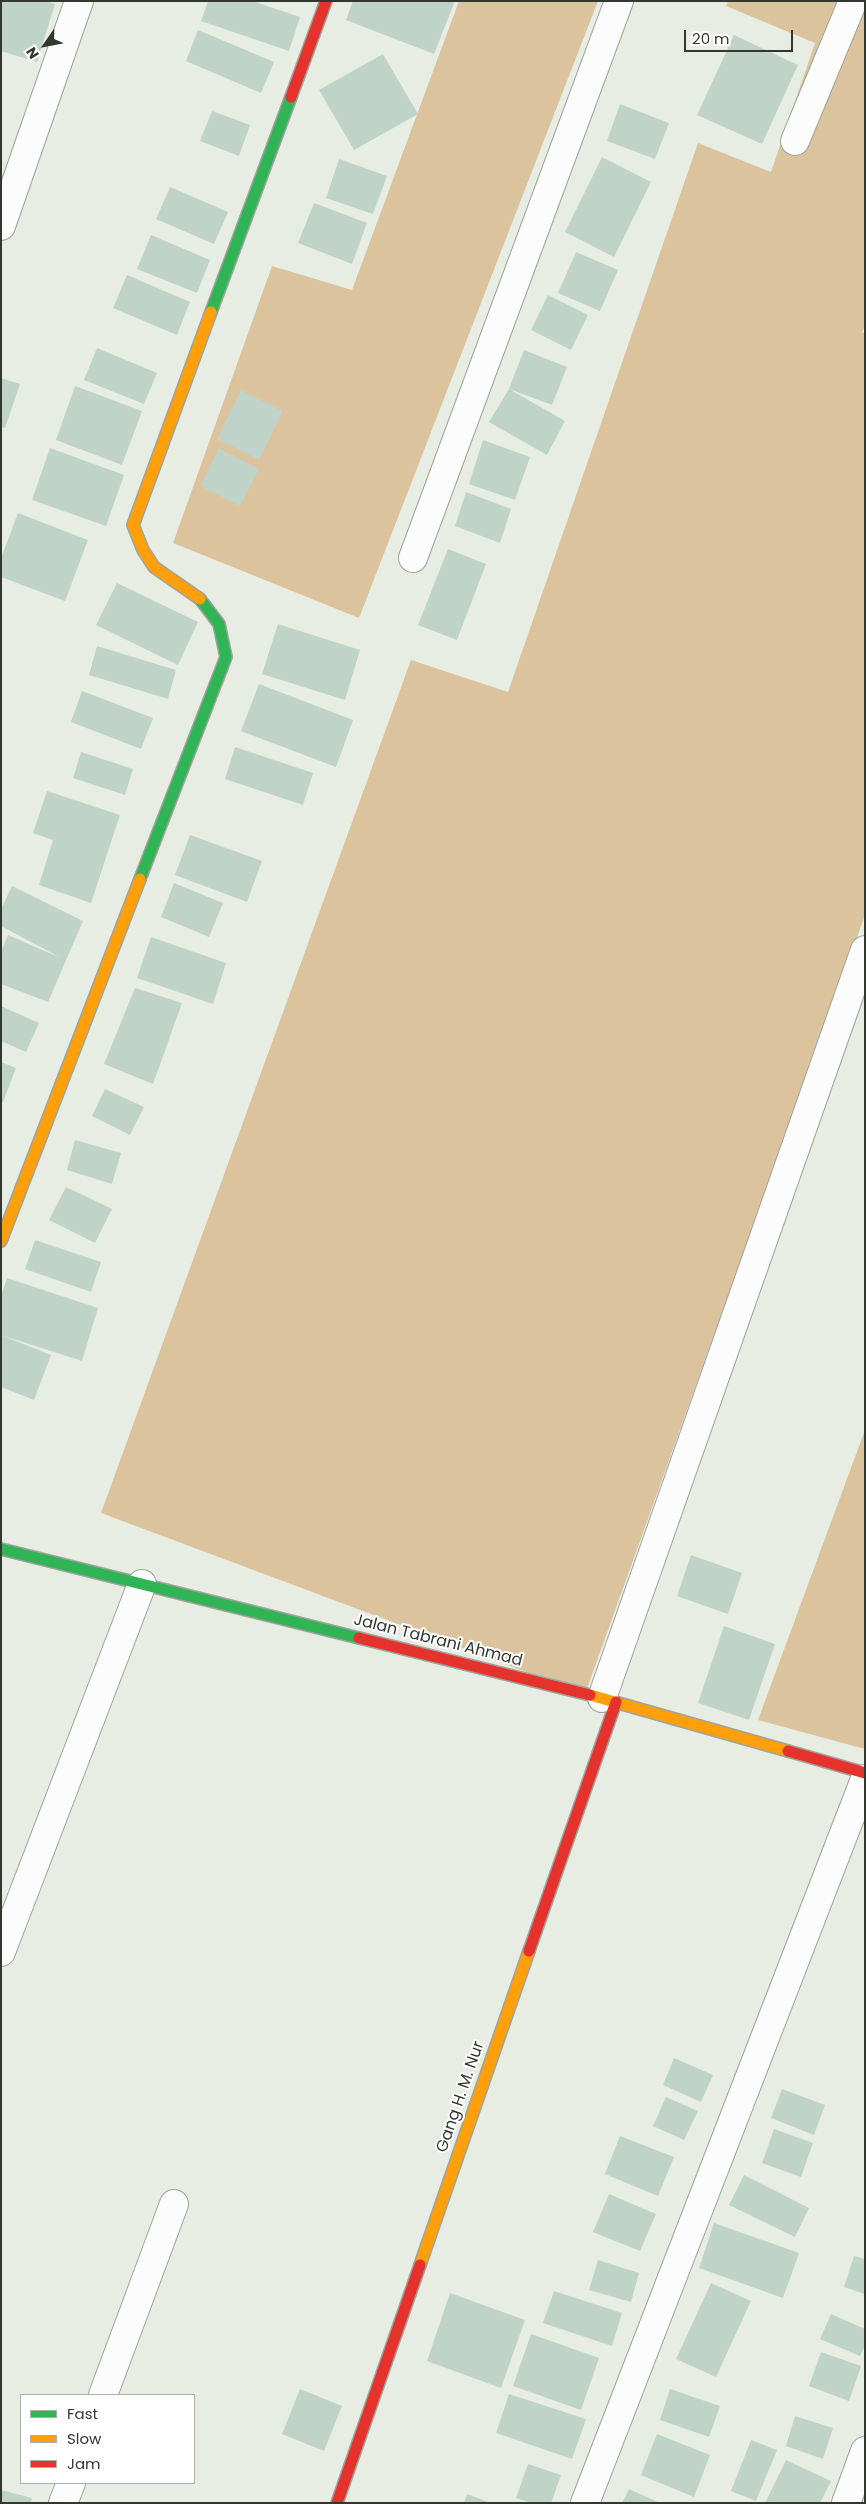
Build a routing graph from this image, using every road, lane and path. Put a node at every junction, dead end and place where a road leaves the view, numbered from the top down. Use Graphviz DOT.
graph roads {
  1 [pos="79,1"];
  2 [pos="326,1"];
  3 [pos="619,1"];
  4 [pos="853,1"];
  5 [pos="795,141"];
  6 [pos="1,226"];
  7 [pos="413,558"];
  8 [pos="865,950"];
  9 [pos="1,1241"];
  10 [pos="1,1549"];
  11 [pos="142,1584"];
  12 [pos="609,1700"];
  13 [pos="865,1774"];
  14 [pos="865,1779"];
  15 [pos="1,1952"];
  16 [pos="174,2204"];
  17 [pos="103,2394"];
  18 [pos="865,2451"];
  19 [pos="70,2484"];
  20 [pos="63,2503"];
  21 [pos="337,2503"];
  22 [pos="586,2503"];
  23 [pos="846,2503"];
  1 -- 6 [label="street"];
  2 -- 9 [label="street"];
  3 -- 7 [label="street"];
  4 -- 5 [label="street"];
  8 -- 12 [label="street"];
  10 -- 11 [label="street, Jalan Tabrani Ahmad"];
  11 -- 12 [label="street, Jalan Tabrani Ahmad"];
  11 -- 15 [label="street"];
  12 -- 13 [label="street, Jalan Tabrani Ahmad"];
  12 -- 21 [label="street, Gang H. M. Nur"];
  14 -- 22 [label="street"];
  16 -- 17 [label="street"];
  18 -- 23 [label="street"];
  19 -- 20 [label="street"];
}
